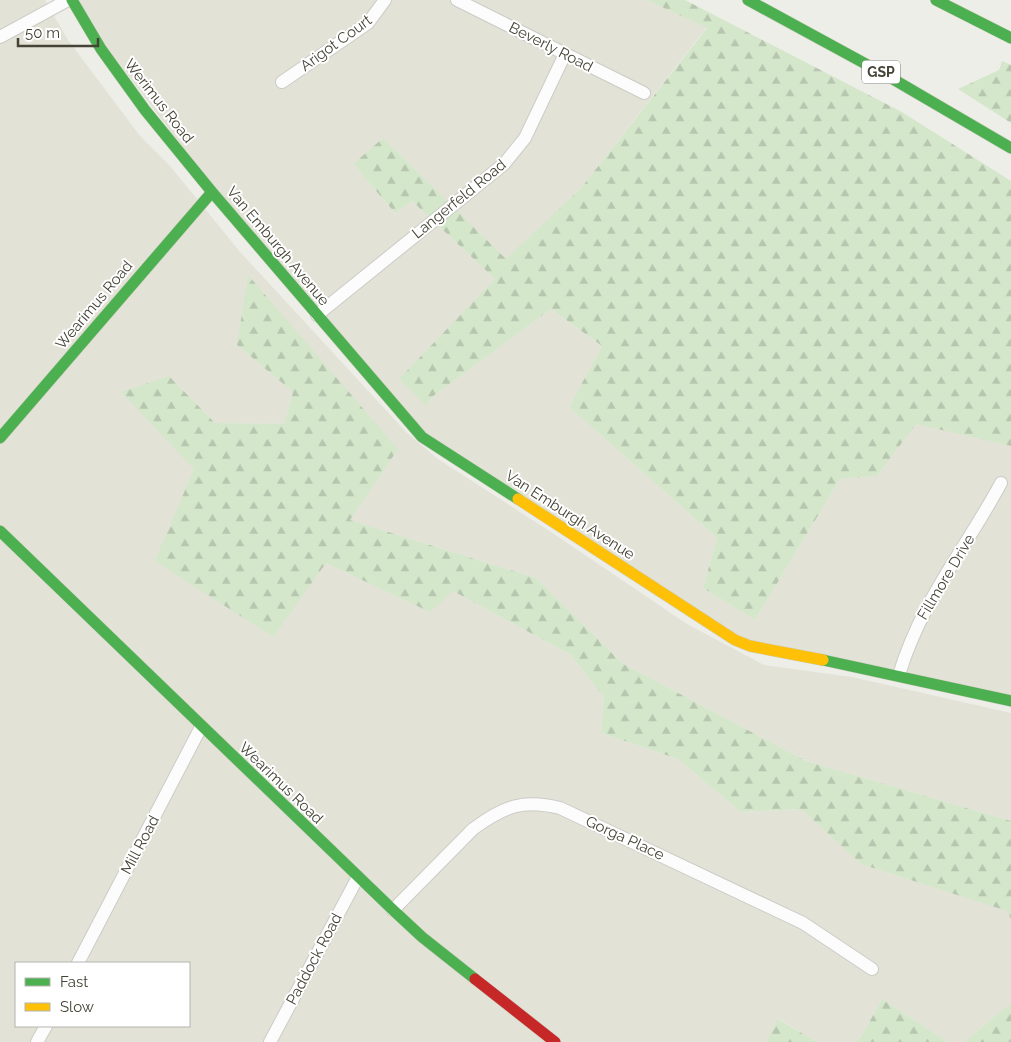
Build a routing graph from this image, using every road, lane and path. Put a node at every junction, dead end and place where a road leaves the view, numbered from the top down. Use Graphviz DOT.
graph roads {
  1 [pos="68,0"];
  2 [pos="72,0"];
  3 [pos="385,0"];
  4 [pos="457,0"];
  5 [pos="748,0"];
  6 [pos="936,0"];
  7 [pos="0,37"];
  8 [pos="1011,38"];
  9 [pos="565,54"];
  10 [pos="282,82"];
  11 [pos="644,93"];
  12 [pos="1011,148"];
  13 [pos="212,192"];
  14 [pos="317,315"];
  15 [pos="0,438"];
  16 [pos="1001,483"];
  17 [pos="0,531"];
  18 [pos="899,675"];
  19 [pos="1011,701"];
  20 [pos="202,727"];
  21 [pos="358,877"];
  22 [pos="393,910"];
  23 [pos="79,962"];
  24 [pos="872,969"];
  25 [pos="45,1027"];
  26 [pos="37,1042"];
  27 [pos="270,1042"];
  28 [pos="554,1042"];
  1 -- 7 [label="street"];
  2 -- 13 [label="main road, Werimus Road"];
  3 -- 10 [label="street, Arigot Court"];
  4 -- 9 [label="street, Beverly Road"];
  5 -- 12 [label="main road, GSP"];
  6 -- 8 [label="main road"];
  9 -- 11 [label="street, Beverly Road"];
  9 -- 14 [label="street, Langerfeld Road"];
  13 -- 14 [label="main road, Van Emburgh Avenue"];
  13 -- 15 [label="main road, Wearimus Road"];
  14 -- 18 [label="main road, Van Emburgh Avenue"];
  16 -- 18 [label="street, Fillmore Drive"];
  17 -- 20 [label="main road, Wearimus Road"];
  18 -- 19 [label="main road, Van Emburgh Avenue"];
  20 -- 21 [label="main road, Wearimus Road"];
  20 -- 23 [label="street, Mill Road"];
  21 -- 22 [label="main road, Wearimus Road"];
  21 -- 27 [label="street, Paddock Road"];
  22 -- 24 [label="street, Gorga Place"];
  22 -- 28 [label="main road, Wearimus Road"];
  25 -- 26 [label="street"];
}
